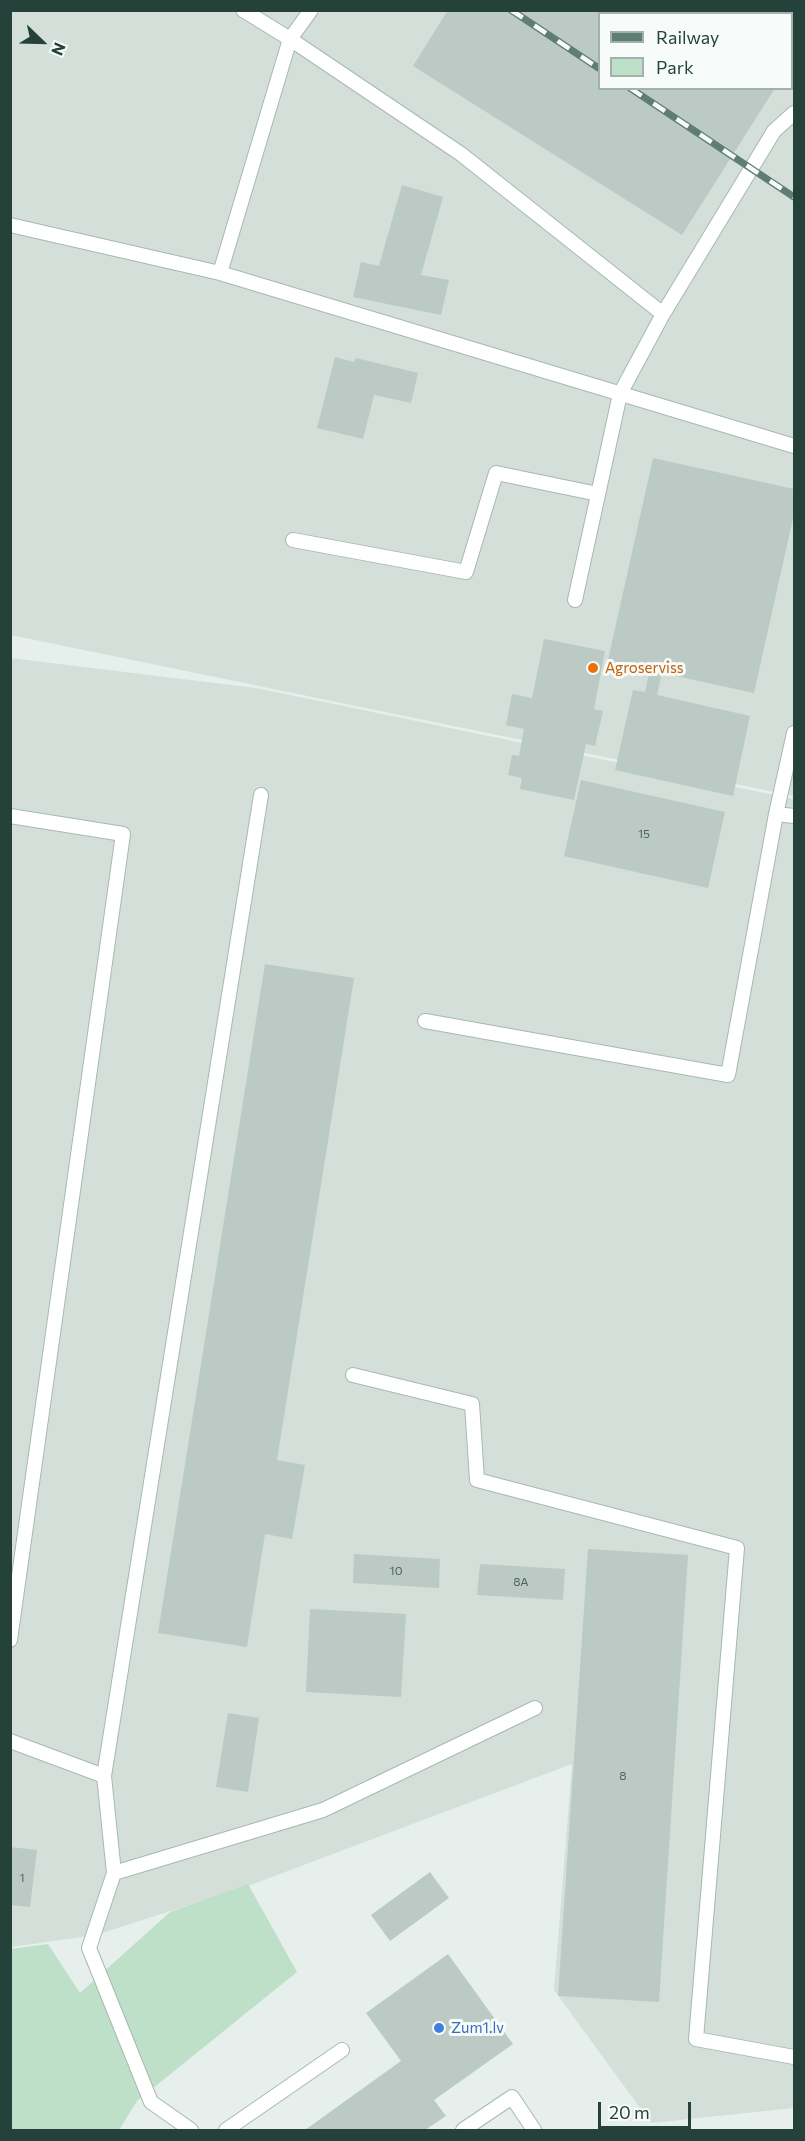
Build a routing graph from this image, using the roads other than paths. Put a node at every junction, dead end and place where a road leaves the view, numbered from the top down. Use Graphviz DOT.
graph roads {
  1 [pos="243,10"];
  2 [pos="267,10"];
  3 [pos="311,10"];
  4 [pos="267,25"];
  5 [pos="290,39"];
  6 [pos="795,113"];
  7 [pos="10,225"];
  8 [pos="220,273"];
  9 [pos="663,314"];
  10 [pos="620,394"];
  11 [pos="795,447"];
  12 [pos="598,494"];
  13 [pos="293,540"];
  14 [pos="575,600"];
  15 [pos="795,733"];
  16 [pos="261,795"];
  17 [pos="776,814"];
  18 [pos="10,816"];
  19 [pos="795,816"];
  20 [pos="425,1021"];
  21 [pos="353,1375"];
  22 [pos="10,1640"];
  23 [pos="535,1708"];
  24 [pos="10,1741"];
  25 [pos="104,1776"];
  26 [pos="114,1873"];
  27 [pos="342,2050"];
  28 [pos="795,2057"];
  29 [pos="191,2130"];
  30 [pos="226,2130"];
  31 [pos="463,2130"];
  32 [pos="534,2130"];
  1 -- 4 [label="lane"];
  2 -- 4 [label="lane"];
  3 -- 5 [label="lane"];
  4 -- 5 [label="lane"];
  5 -- 8 [label="lane"];
  5 -- 9 [label="lane"];
  6 -- 9 [label="lane"];
  7 -- 8 [label="lane"];
  8 -- 10 [label="lane"];
  9 -- 10 [label="lane"];
  10 -- 11 [label="lane"];
  10 -- 12 [label="lane"];
  12 -- 13 [label="lane"];
  12 -- 14 [label="lane"];
  15 -- 17 [label="lane"];
  16 -- 25 [label="lane"];
  17 -- 19 [label="lane"];
  17 -- 20 [label="lane"];
  18 -- 22 [label="lane"];
  21 -- 28 [label="lane"];
  23 -- 26 [label="lane"];
  24 -- 25 [label="lane"];
  25 -- 26 [label="lane"];
  26 -- 29 [label="lane"];
  27 -- 30 [label="lane"];
  31 -- 32 [label="lane"];
}
